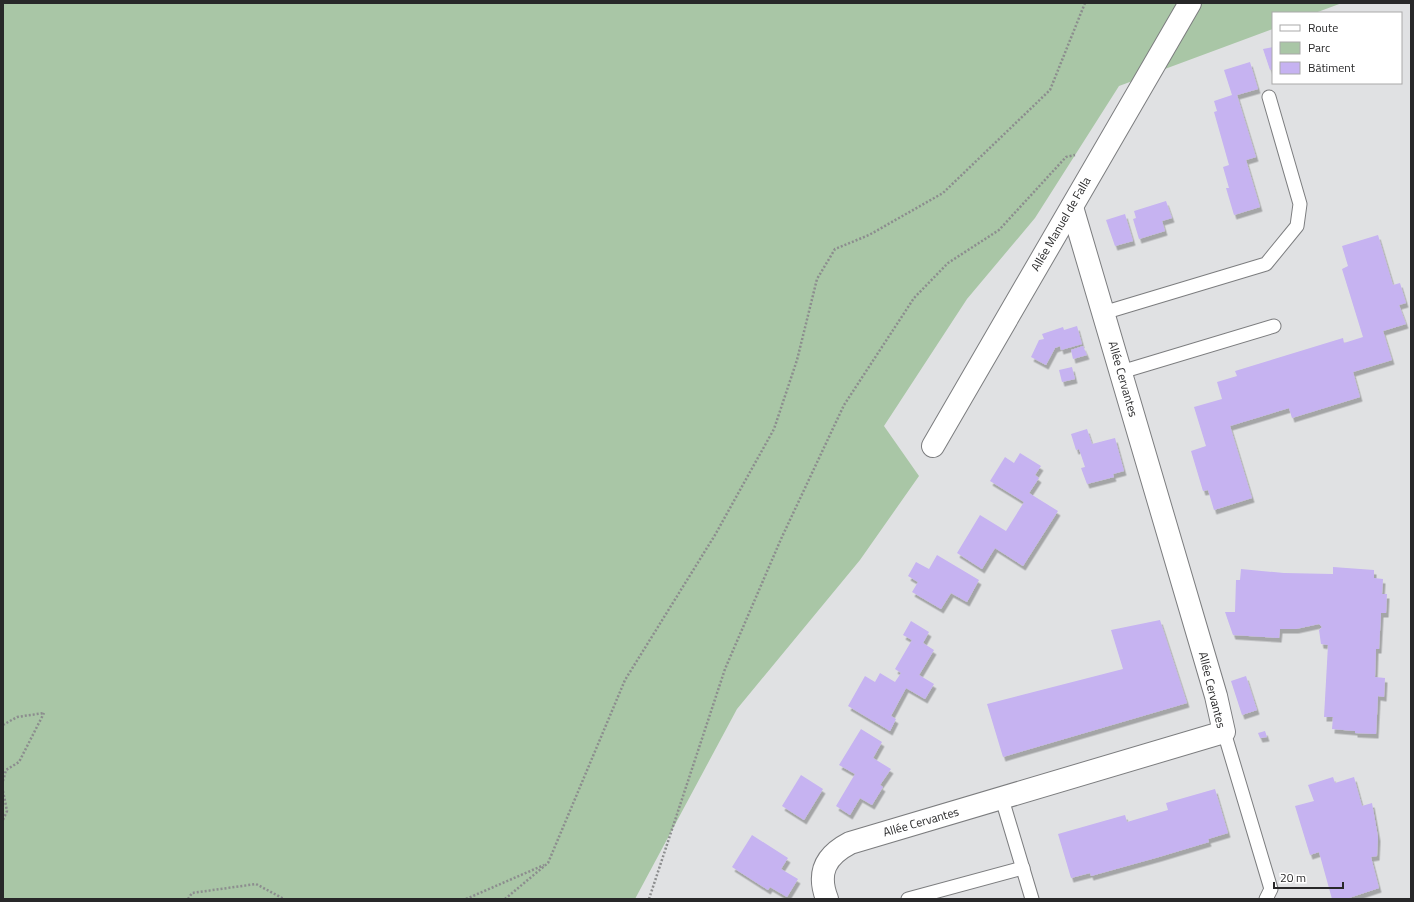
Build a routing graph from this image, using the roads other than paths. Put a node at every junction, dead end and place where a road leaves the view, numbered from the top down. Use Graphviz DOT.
graph roads {
  1 [pos="1190,3"];
  2 [pos="1269,97"];
  3 [pos="1072,207"];
  4 [pos="1103,313"];
  5 [pos="1274,326"];
  6 [pos="1120,372"];
  7 [pos="933,446"];
  8 [pos="1224,732"];
  9 [pos="1002,799"];
  10 [pos="1023,868"];
  11 [pos="827,899"];
  12 [pos="908,899"];
  13 [pos="1032,899"];
  14 [pos="1266,899"];
  1 -- 3 [label="street, Allée Manuel de Falla"];
  2 -- 4 [label="lane"];
  3 -- 4 [label="street, Allée Cervantes"];
  3 -- 7 [label="street, Allée Manuel de Falla"];
  4 -- 6 [label="street, Allée Cervantes"];
  5 -- 6 [label="lane"];
  6 -- 8 [label="street, Allée Cervantes"];
  8 -- 9 [label="street, Allée Cervantes"];
  8 -- 14 [label="lane"];
  9 -- 10 [label="lane"];
  9 -- 11 [label="street, Allée Cervantes"];
  10 -- 12 [label="lane"];
  10 -- 13 [label="lane"];
}
